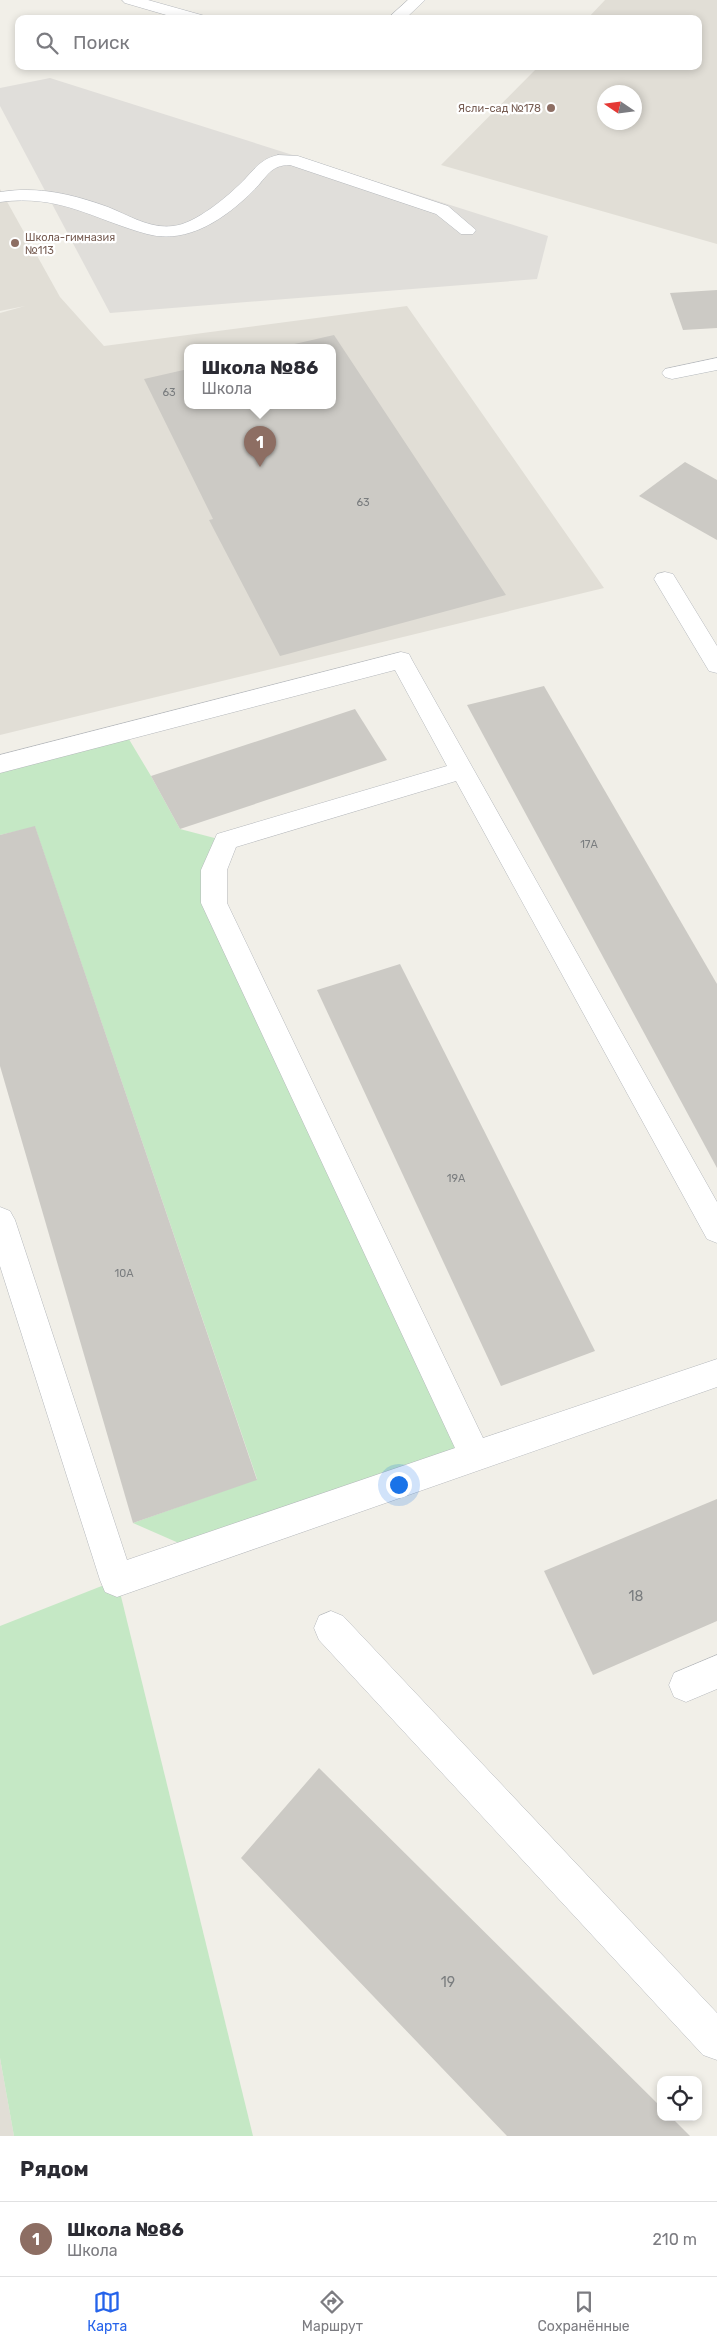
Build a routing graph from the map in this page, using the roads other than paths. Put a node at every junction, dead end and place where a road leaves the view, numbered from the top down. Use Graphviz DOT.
graph roads {
  1 [pos="130,0"];
  2 [pos="417,0"];
  3 [pos="184,15"];
  4 [pos="400,15"];
  5 [pos="0,197"];
  6 [pos="467,230"];
  7 [pos="717,364"];
  8 [pos="672,373"];
  9 [pos="665,579"];
  10 [pos="717,665"];
  11 [pos="0,764"];
  12 [pos="462,770"];
  13 [pos="0,1220"];
  14 [pos="717,1230"];
  15 [pos="717,1373"];
  16 [pos="475,1454"];
  17 [pos="331,1628"];
  18 [pos="717,1672"];
  19 [pos="686,1685"];
  20 [pos="717,2041"];
  1 -- 3 [label="lane"];
  2 -- 4 [label="lane"];
  5 -- 6 [label="lane"];
  7 -- 8 [label="lane"];
  9 -- 10 [label="lane"];
  11 -- 12 [label="lane"];
  12 -- 14 [label="lane"];
  12 -- 16 [label="lane"];
  13 -- 16 [label="lane"];
  15 -- 16 [label="lane"];
  17 -- 20 [label="lane"];
  18 -- 19 [label="lane"];
}
